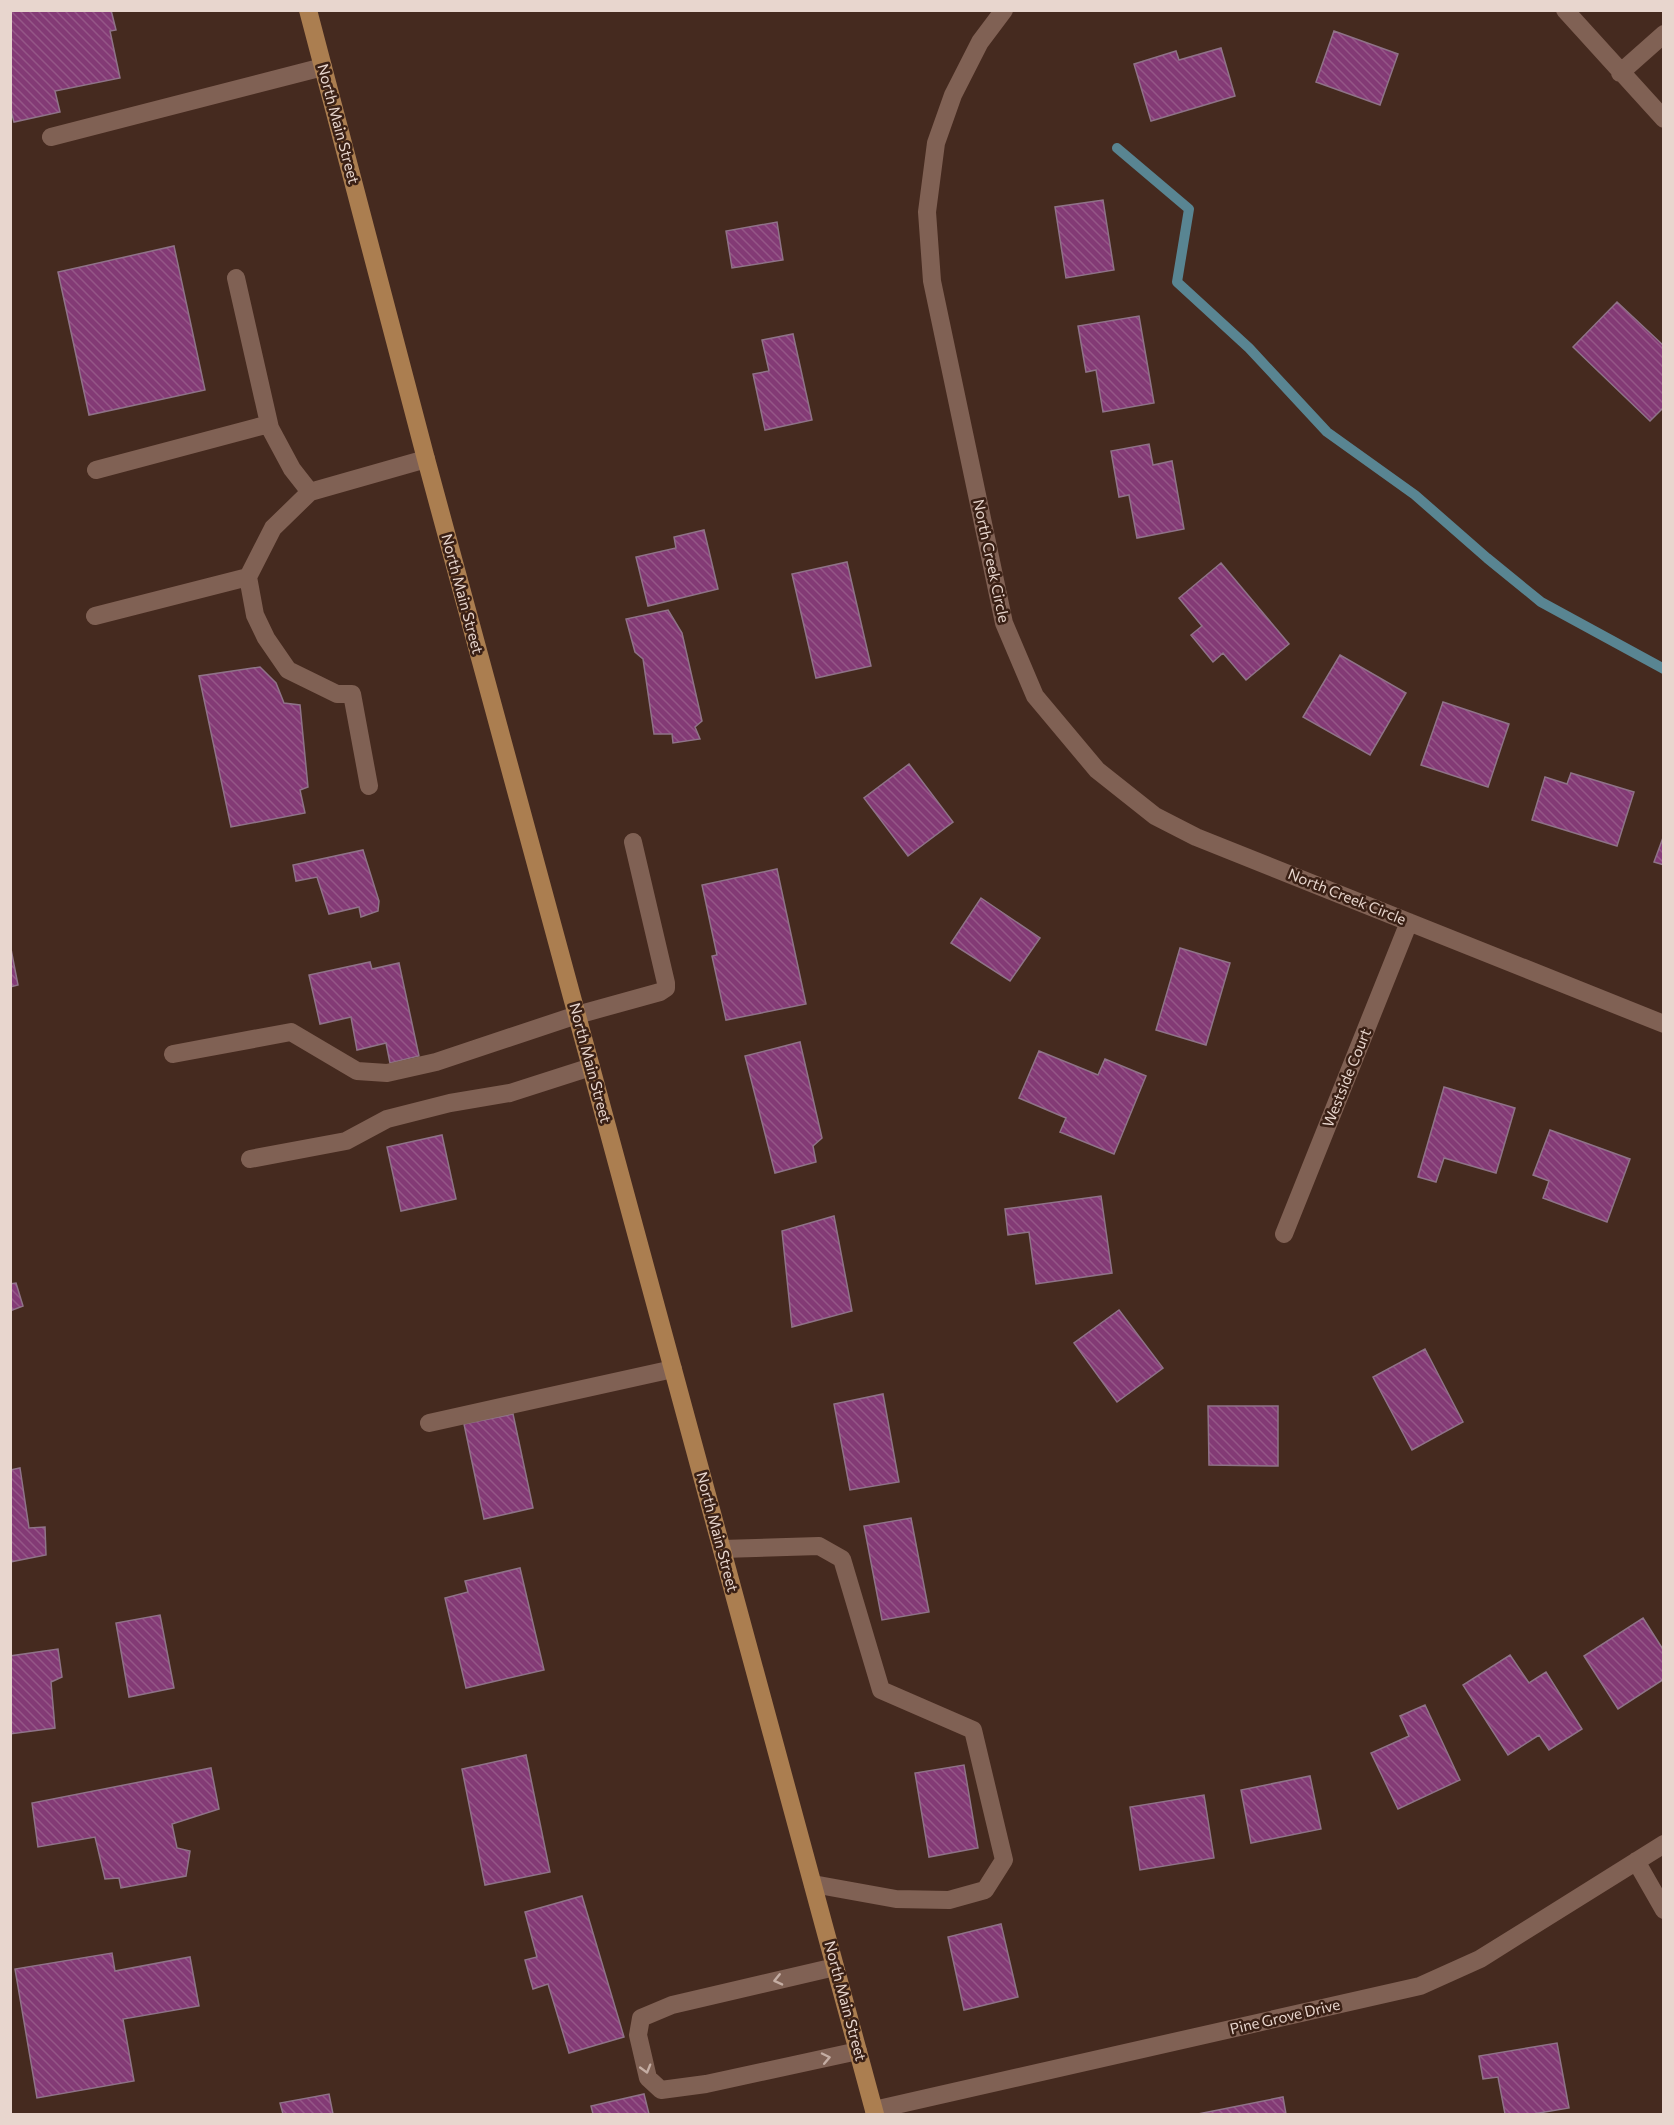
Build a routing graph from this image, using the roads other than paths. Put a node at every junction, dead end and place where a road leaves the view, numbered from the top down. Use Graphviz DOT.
graph roads {
  1 [pos="308,10"];
  2 [pos="1004,10"];
  3 [pos="1565,10"];
  4 [pos="1664,34"];
  5 [pos="323,67"];
  6 [pos="1620,73"];
  7 [pos="1664,119"];
  8 [pos="51,137"];
  9 [pos="236,278"];
  10 [pos="269,424"];
  11 [pos="426,459"];
  12 [pos="96,470"];
  13 [pos="310,492"];
  14 [pos="248,577"];
  15 [pos="95,616"];
  16 [pos="369,786"];
  17 [pos="633,842"];
  18 [pos="1409,922"];
  19 [pos="577,1015"];
  20 [pos="1664,1024"];
  21 [pos="172,1054"];
  22 [pos="591,1067"];
  23 [pos="250,1159"];
  24 [pos="1284,1234"];
  25 [pos="673,1369"];
  26 [pos="429,1423"];
  27 [pos="722,1549"];
  28 [pos="1664,1844"];
  29 [pos="1636,1861"];
  30 [pos="813,1884"];
  31 [pos="1664,1910"];
  32 [pos="835,1967"];
  33 [pos="858,2051"];
  34 [pos="875,2112"];
  1 -- 5 [label="main road, North Main Street"];
  2 -- 18 [label="street, North Creek Circle"];
  3 -- 6 [label="street"];
  4 -- 6 [label="street"];
  5 -- 8 [label="street"];
  5 -- 11 [label="main road, North Main Street"];
  6 -- 7 [label="street"];
  9 -- 10 [label="street"];
  10 -- 12 [label="street"];
  10 -- 13 [label="street"];
  11 -- 13 [label="street"];
  11 -- 19 [label="main road, North Main Street"];
  13 -- 14 [label="street"];
  14 -- 15 [label="street"];
  14 -- 16 [label="street"];
  17 -- 19 [label="street"];
  18 -- 20 [label="street, North Creek Circle"];
  18 -- 24 [label="street, Westside Court"];
  19 -- 21 [label="street"];
  19 -- 22 [label="main road, North Main Street"];
  22 -- 23 [label="street"];
  22 -- 25 [label="main road, North Main Street"];
  25 -- 26 [label="street"];
  25 -- 27 [label="main road, North Main Street"];
  27 -- 30 [label="main road, North Main Street"];
  27 -- 30 [label="street"];
  28 -- 29 [label="street, Pine Grove Drive"];
  29 -- 31 [label="street"];
  29 -- 34 [label="street, Pine Grove Drive"];
  30 -- 32 [label="main road, North Main Street"];
  32 -- 33 [label="main road, North Main Street"];
  32 -- 33 [label="street, one-way"];
  33 -- 34 [label="main road, North Main Street"];
}
